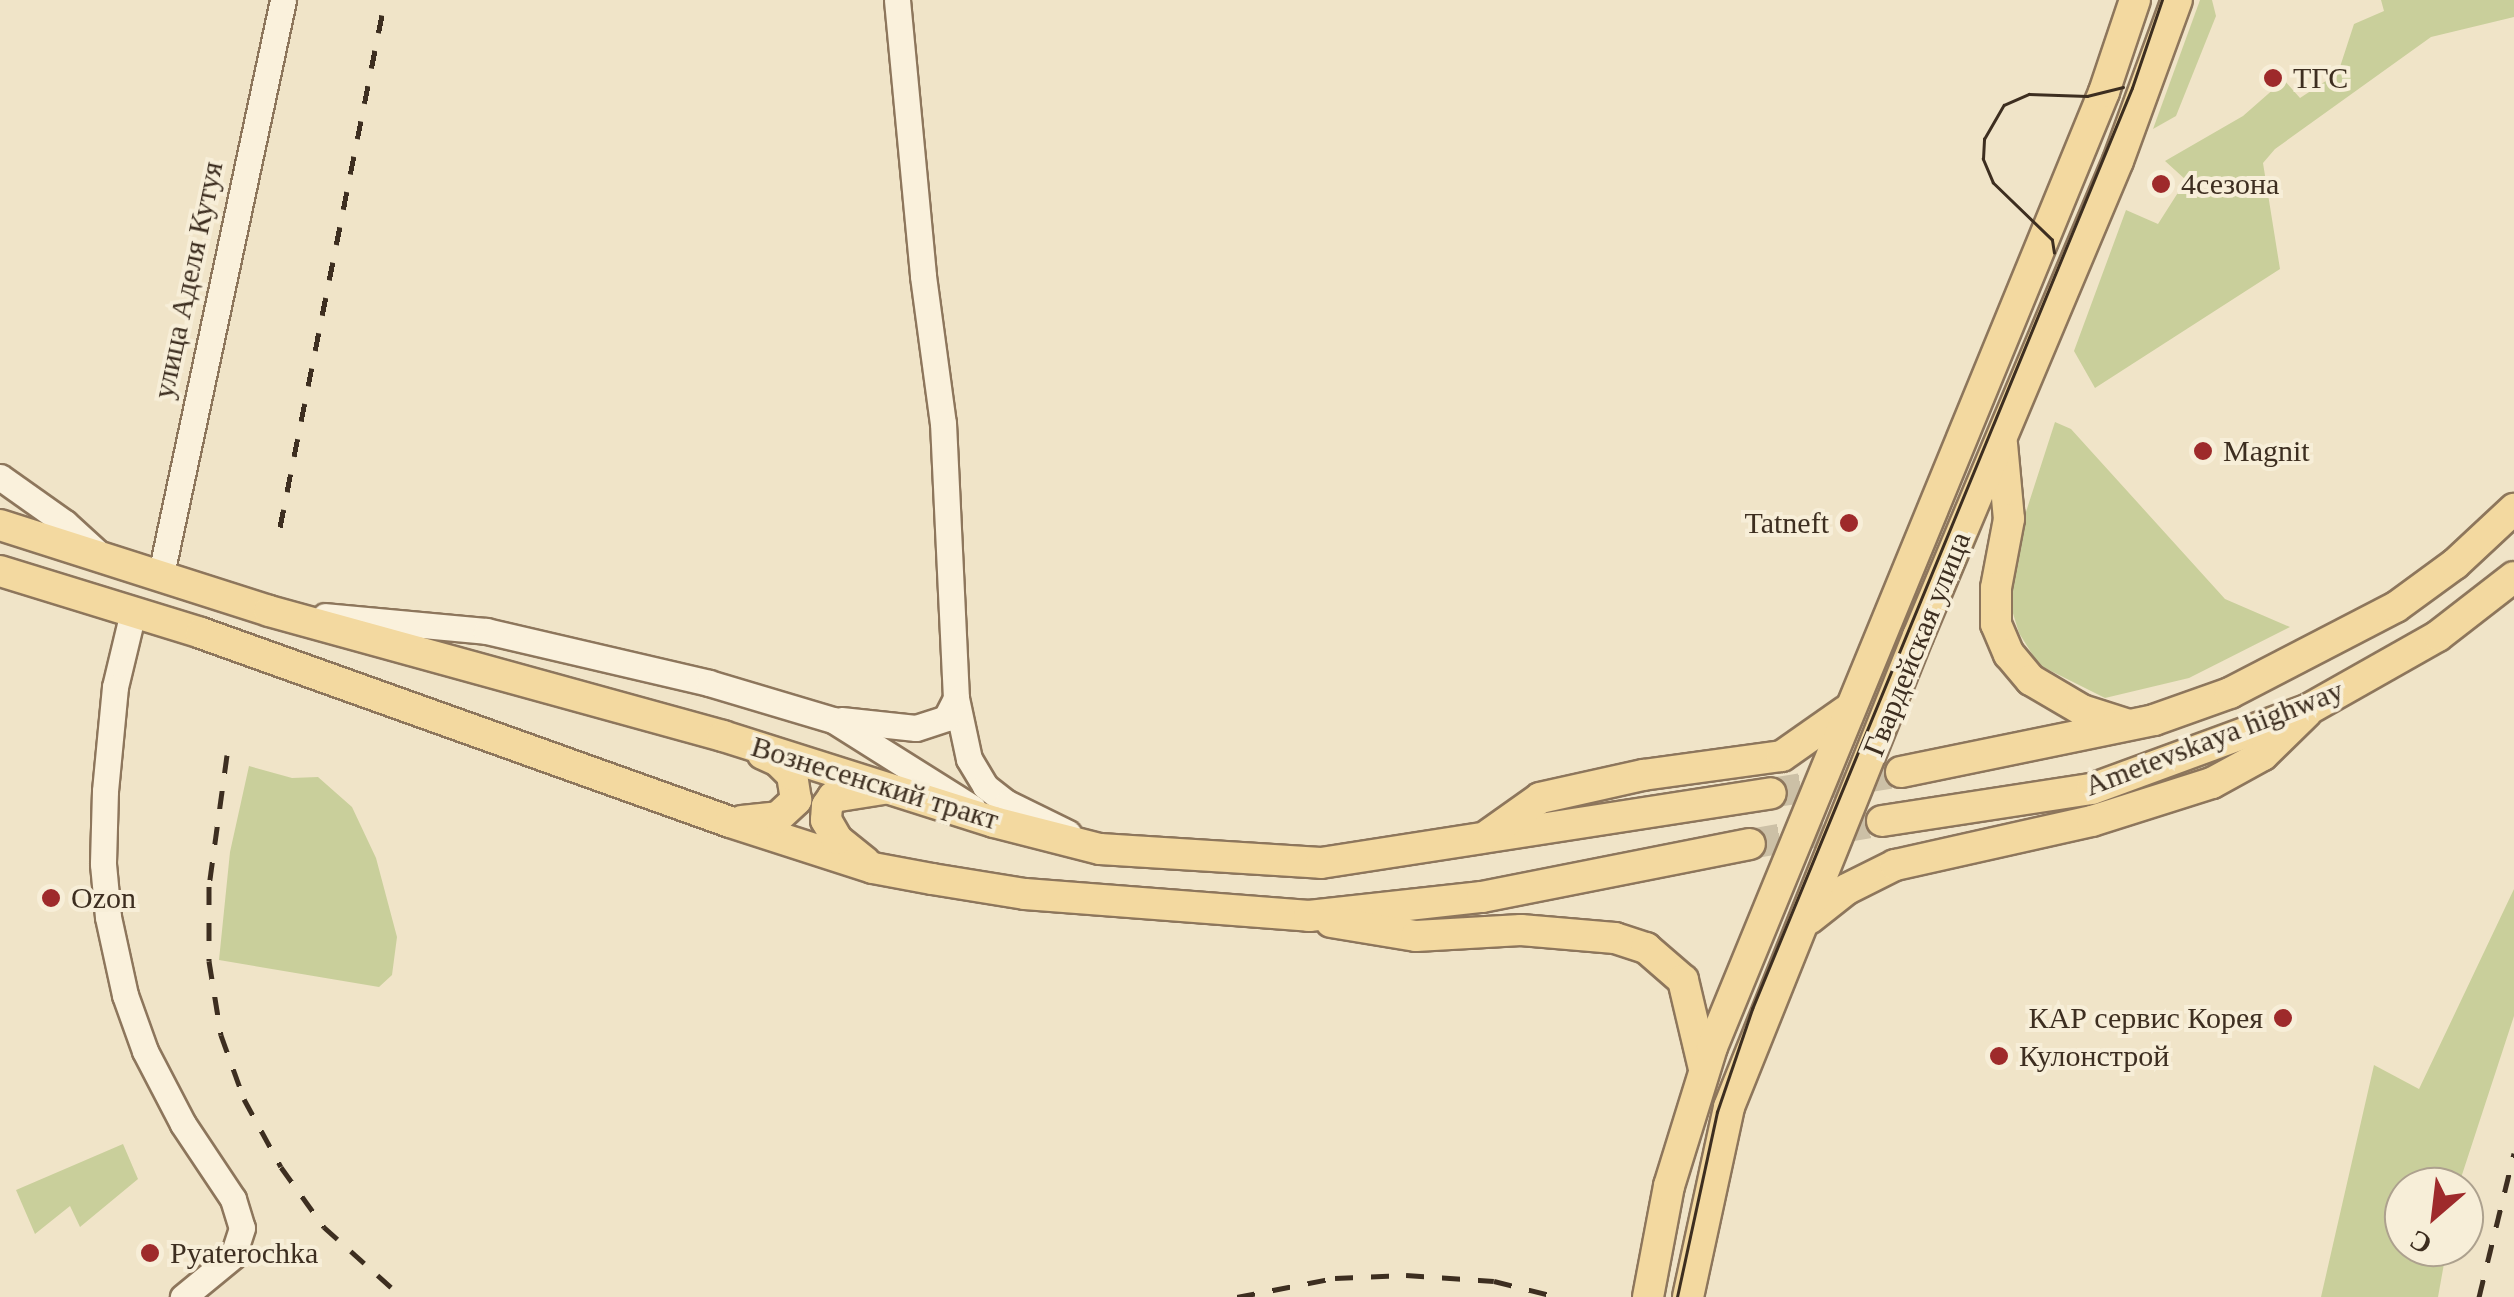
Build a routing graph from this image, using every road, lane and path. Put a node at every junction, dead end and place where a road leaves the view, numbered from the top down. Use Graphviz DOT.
graph roads {
  1 [pos="282,0"];
  2 [pos="897,0"];
  3 [pos="2135,0"];
  4 [pos="2177,0"];
  5 [pos="2001,438"];
  6 [pos="0,477"];
  7 [pos="2514,509"];
  8 [pos="0,525"];
  9 [pos="103,558"];
  10 [pos="0,571"];
  11 [pos="161,574"];
  12 [pos="2514,576"];
  13 [pos="270,611"];
  14 [pos="133,612"];
  15 [pos="956,698"];
  16 [pos="1849,709"];
  17 [pos="2309,709"];
  18 [pos="833,720"];
  19 [pos="2128,725"];
  20 [pos="723,736"];
  21 [pos="1901,772"];
  22 [pos="901,789"];
  23 [pos="1772,793"];
  24 [pos="1882,821"];
  25 [pos="730,822"];
  26 [pos="994,822"];
  27 [pos="1484,838"];
  28 [pos="1750,844"];
  29 [pos="1100,849"];
  30 [pos="873,868"];
  31 [pos="1308,916"];
  32 [pos="1806,921"];
  33 [pos="1704,1072"];
  34 [pos="183,1297"];
  35 [pos="1648,1297"];
  36 [pos="1688,1297"];
  1 -- 11 [label="street, улица Аделя Кутуя"];
  2 -- 15 [label="street"];
  3 -- 16 [label="main road, Гвардейская улица"];
  4 -- 5 [label="main road, Гвардейская улица"];
  5 -- 19 [label="main road"];
  5 -- 32 [label="main road, Гвардейская улица"];
  6 -- 9 [label="street"];
  7 -- 19 [label="main road, Ametevskaya highway"];
  8 -- 9 [label="main road, Вознесенский тракт"];
  9 -- 11 [label="main road, Вознесенский тракт"];
  10 -- 14 [label="main road"];
  11 -- 13 [label="main road, Вознесенский тракт"];
  12 -- 17 [label="main road, Ametevskaya highway"];
  13 -- 18 [label="street"];
  13 -- 20 [label="main road, Вознесенский тракт"];
  14 -- 25 [label="main road"];
  14 -- 34 [label="street"];
  15 -- 18 [label="street"];
  15 -- 29 [label="street"];
  16 -- 27 [label="main road"];
  16 -- 33 [label="main road, Гвардейская улица"];
  17 -- 24 [label="main road, Ametevskaya highway"];
  17 -- 32 [label="main road"];
  18 -- 26 [label="street"];
  19 -- 21 [label="main road, Ametevskaya highway"];
  20 -- 22 [label="main road, Вознесенский тракт"];
  20 -- 25 [label="main road"];
  22 -- 26 [label="main road, Вознесенский тракт"];
  22 -- 30 [label="main road"];
  23 -- 27 [label="main road, Вознесенский тракт"];
  25 -- 30 [label="main road"];
  26 -- 29 [label="main road, Вознесенский тракт"];
  27 -- 29 [label="main road, Вознесенский тракт"];
  28 -- 31 [label="main road"];
  30 -- 31 [label="main road"];
  31 -- 33 [label="main road"];
  32 -- 36 [label="main road, Гвардейская улица"];
  33 -- 35 [label="main road, Гвардейская улица"];
}
